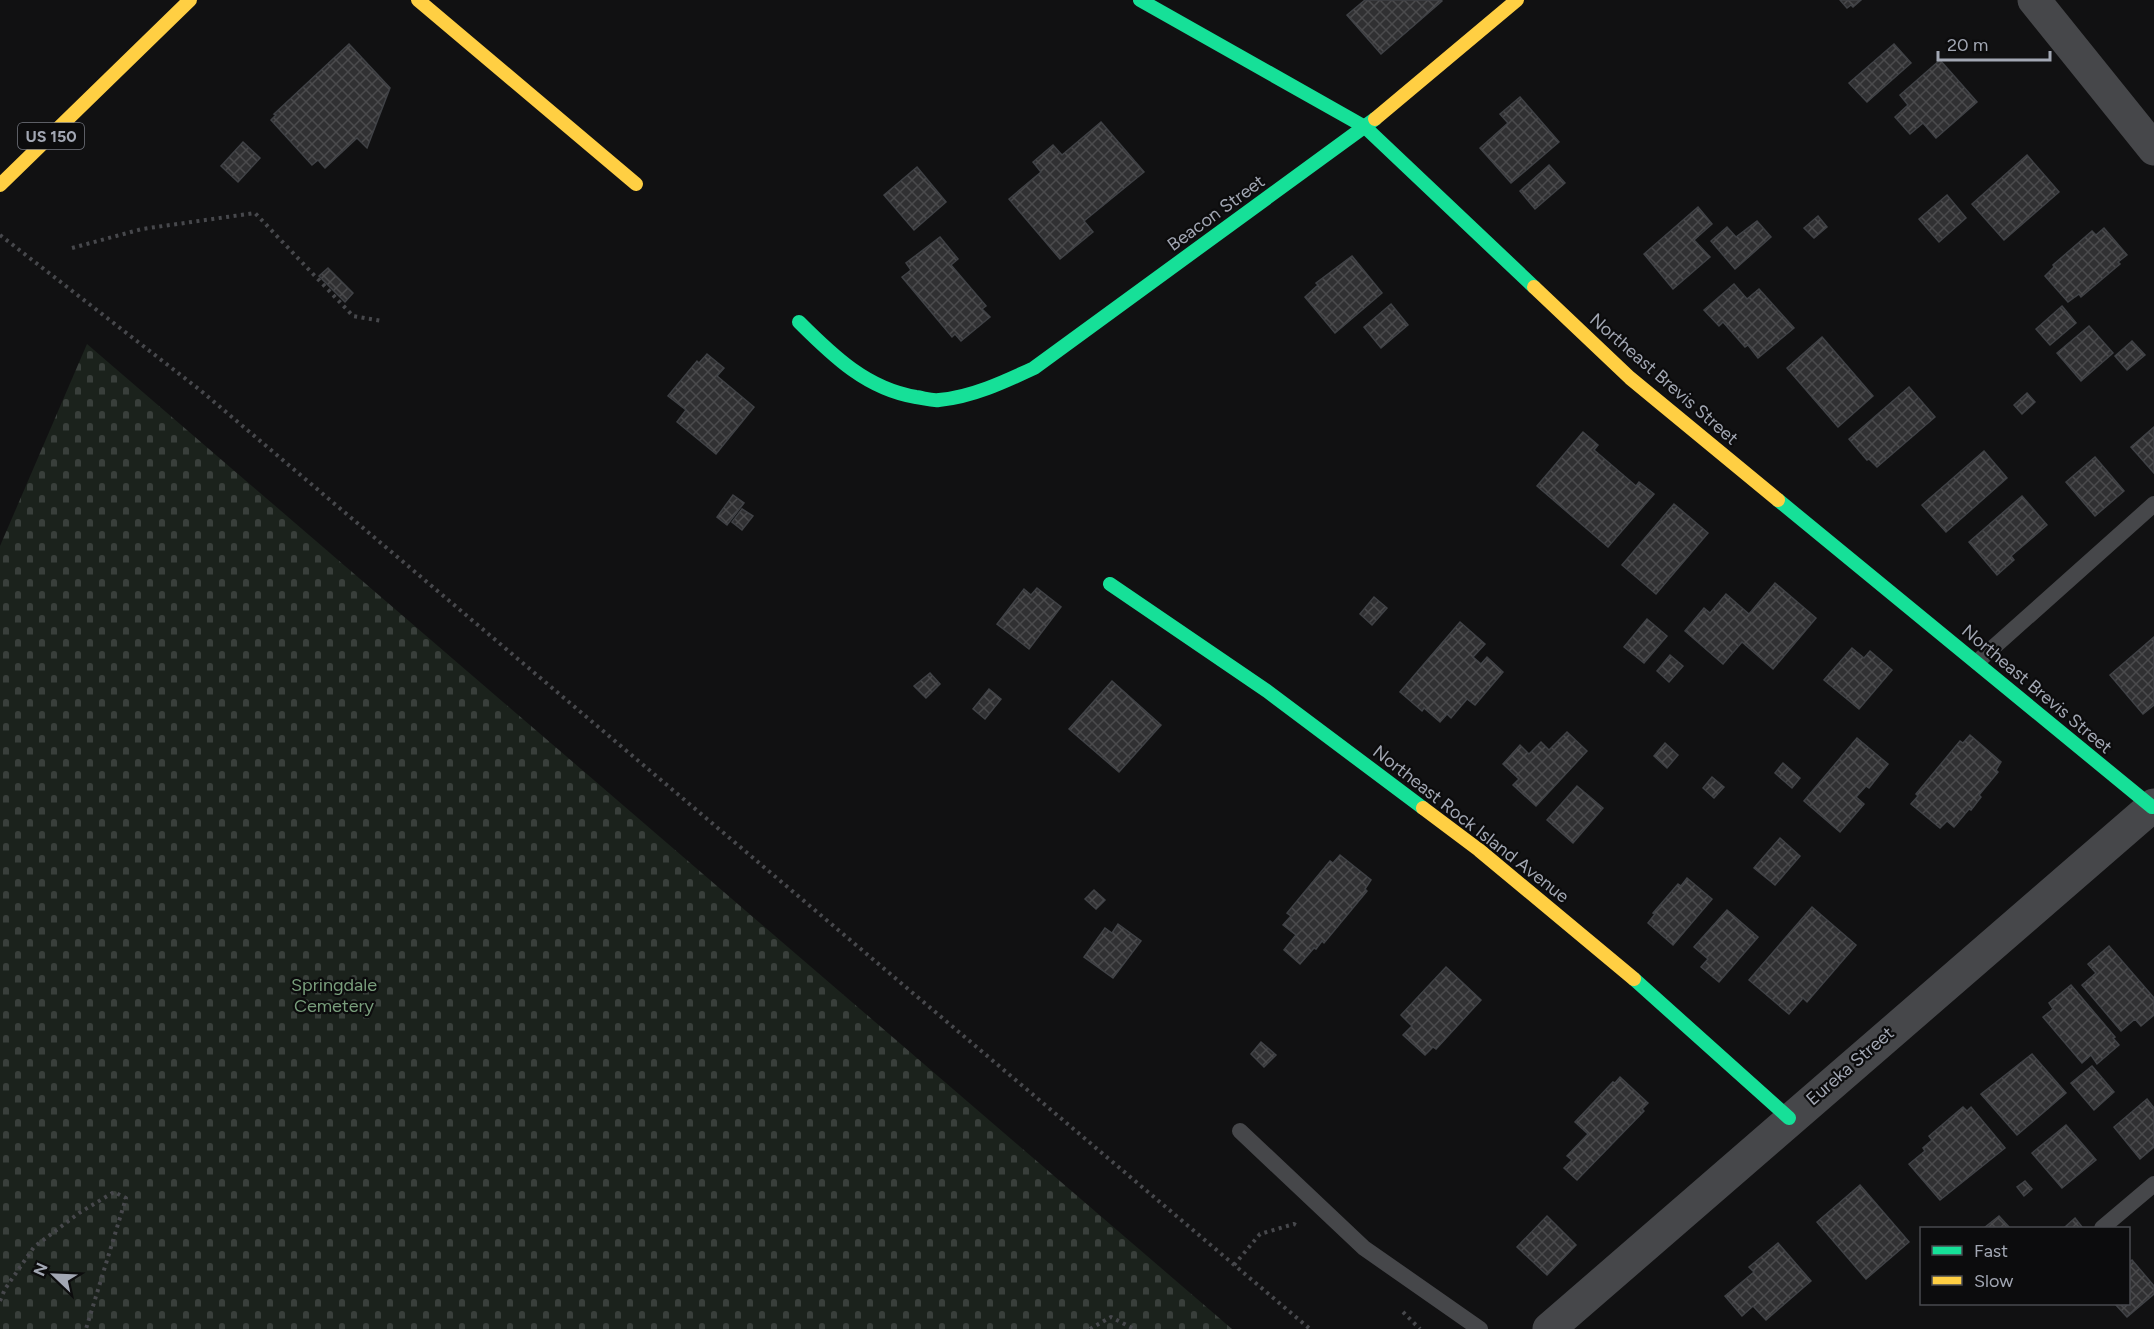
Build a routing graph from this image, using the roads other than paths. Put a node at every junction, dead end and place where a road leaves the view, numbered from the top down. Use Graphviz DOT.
graph roads {
  1 [pos="190,0"];
  2 [pos="418,0"];
  3 [pos="1140,0"];
  4 [pos="1517,0"];
  5 [pos="2034,0"];
  6 [pos="1365,127"];
  7 [pos="2154,149"];
  8 [pos="636,184"];
  9 [pos="0,185"];
  10 [pos="799,322"];
  11 [pos="2154,504"];
  12 [pos="1110,584"];
  13 [pos="1977,662"];
  14 [pos="2153,806"];
  15 [pos="1789,1118"];
  16 [pos="1240,1131"];
  17 [pos="2154,1184"];
  18 [pos="2103,1227"];
  19 [pos="1480,1329"];
  20 [pos="1549,1329"];
  1 -- 9 [label="main road, US 150"];
  2 -- 8 [label="main road"];
  3 -- 6 [label="main road, Northeast Brevis Street"];
  4 -- 6 [label="main road, Beacon Street"];
  5 -- 7 [label="street"];
  6 -- 10 [label="main road, Beacon Street"];
  6 -- 13 [label="main road, Northeast Brevis Street"];
  11 -- 13 [label="lane"];
  12 -- 15 [label="main road, Northeast Rock Island Avenue"];
  13 -- 14 [label="main road, Northeast Brevis Street"];
  14 -- 15 [label="street, Eureka Street"];
  15 -- 20 [label="street, Eureka Street"];
  16 -- 19 [label="lane"];
  17 -- 18 [label="lane"];
}
